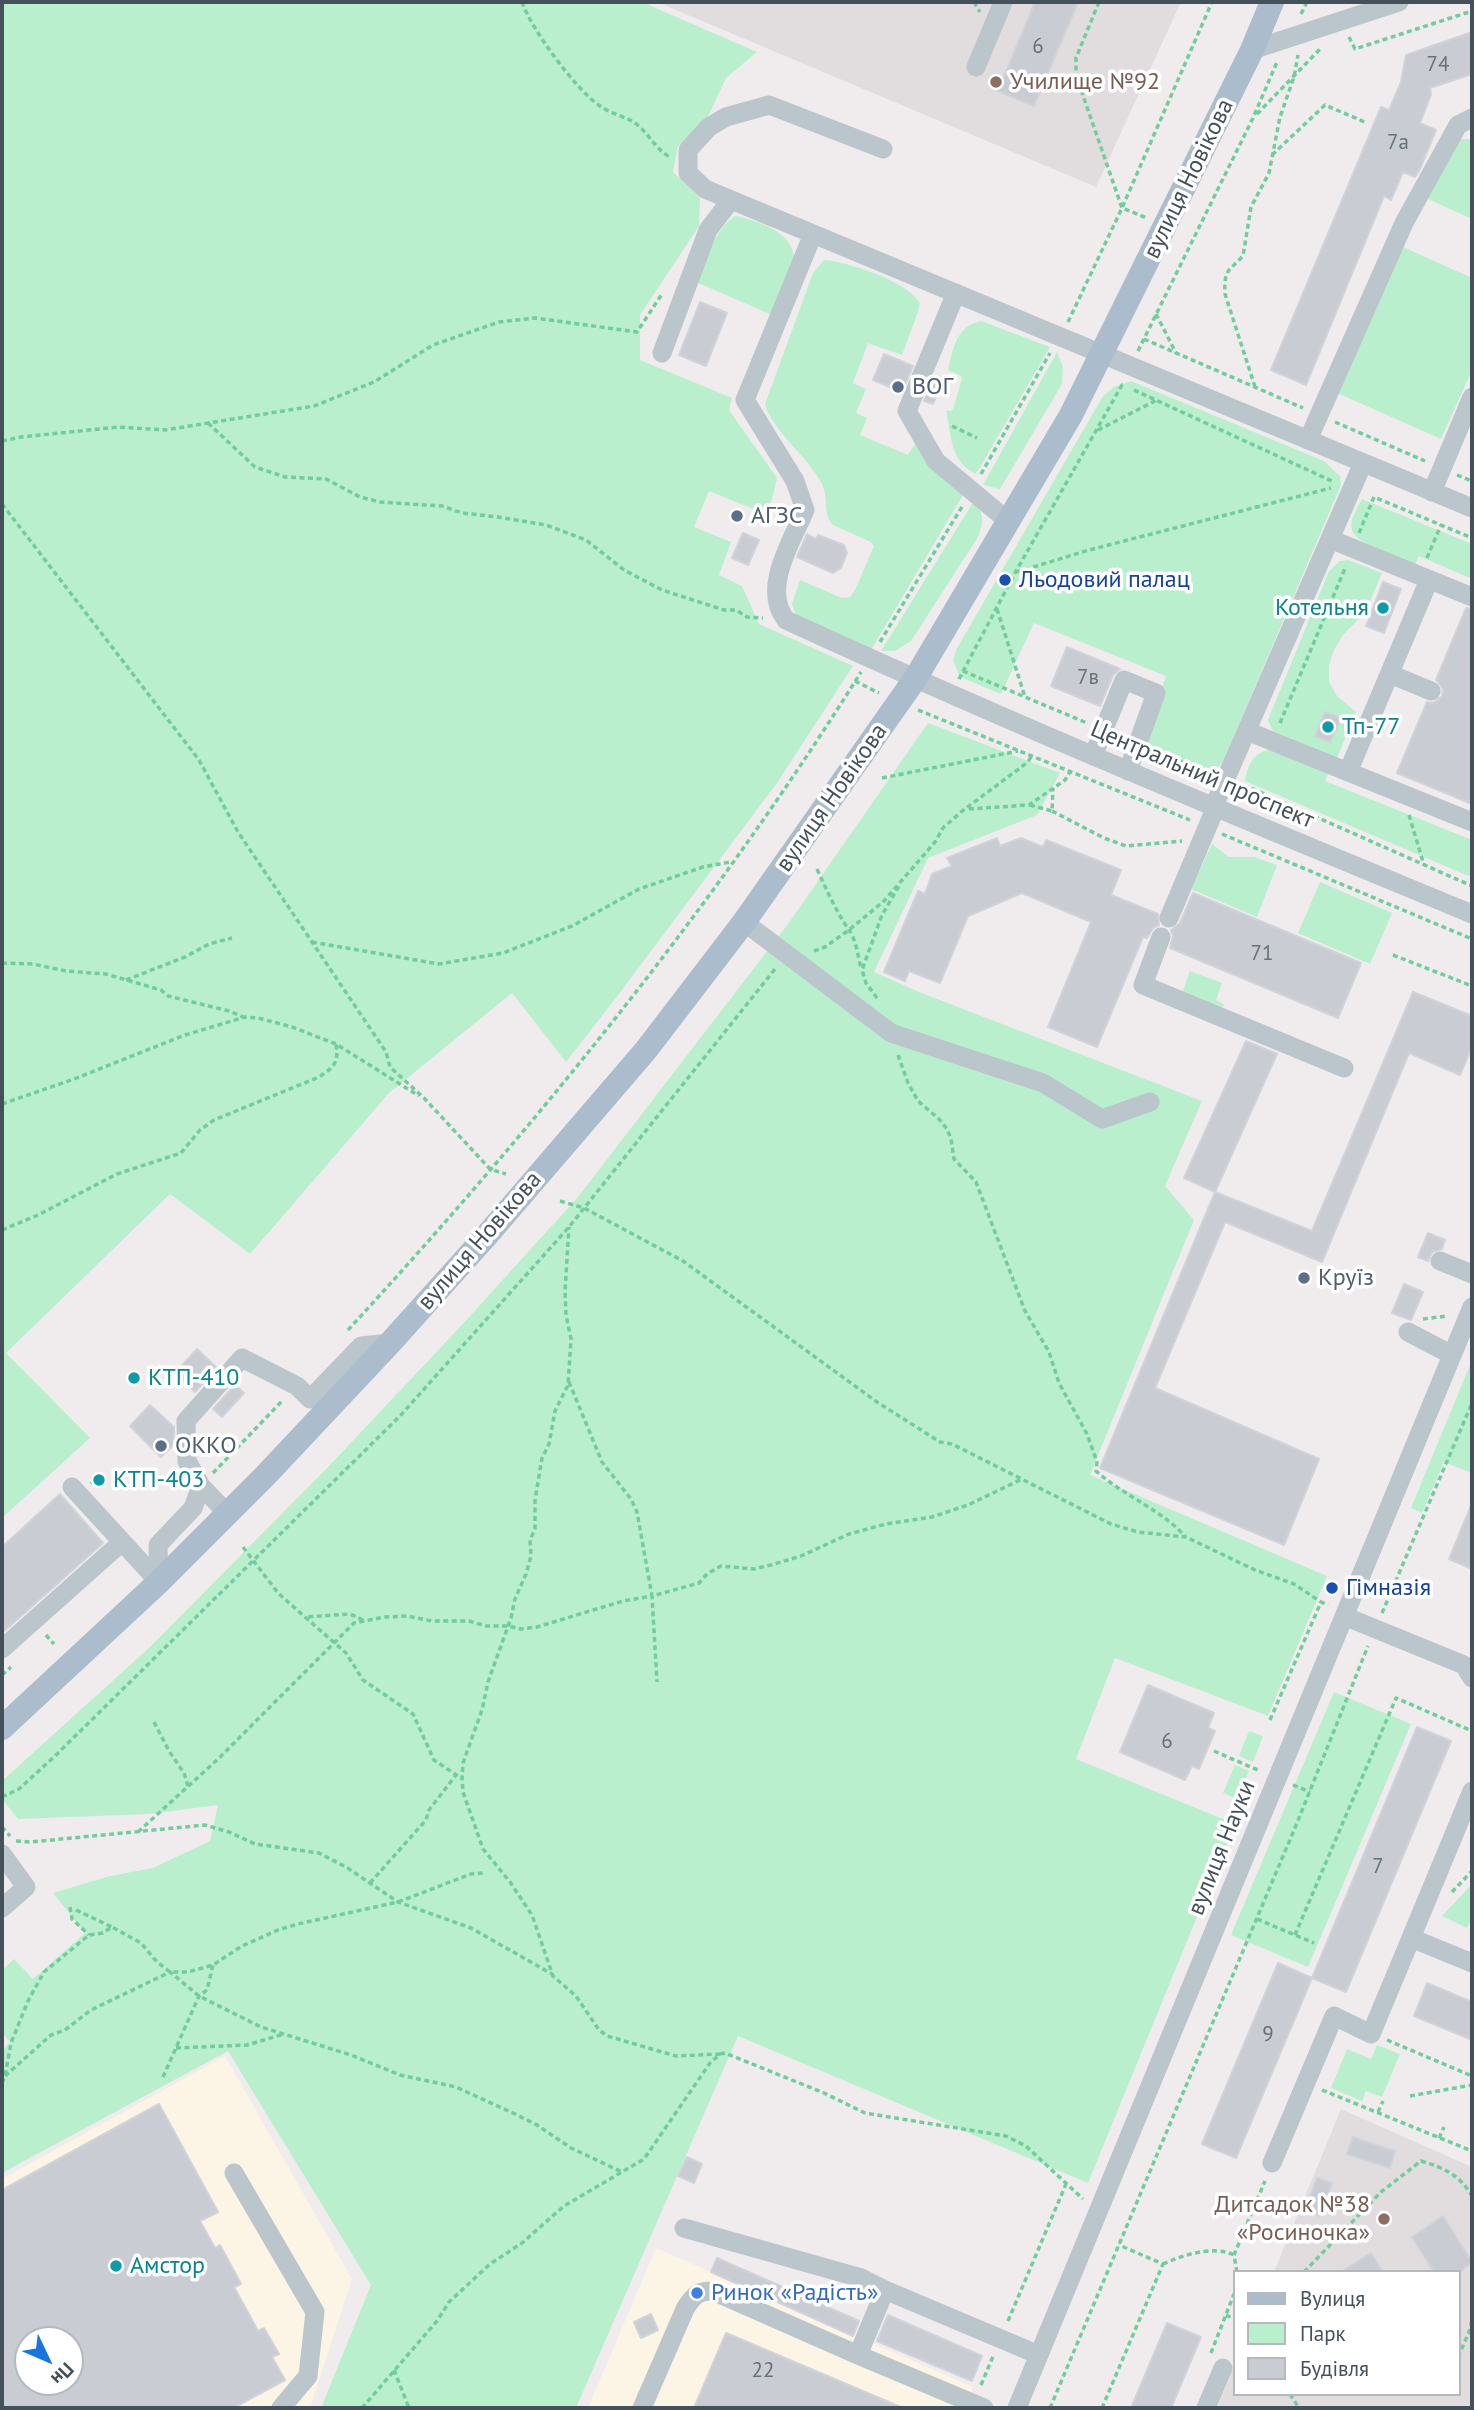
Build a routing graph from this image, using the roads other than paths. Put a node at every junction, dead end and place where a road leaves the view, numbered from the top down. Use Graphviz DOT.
graph roads {
  1 [pos="1003,2"];
  2 [pos="1272,2"];
  3 [pos="1399,2"];
  4 [pos="1252,50"];
  5 [pos="976,67"];
  6 [pos="1472,118"];
  7 [pos="883,149"];
  8 [pos="730,200"];
  9 [pos="813,234"];
  10 [pos="956,293"];
  11 [pos="662,354"];
  12 [pos="1103,354"];
  13 [pos="1472,397"];
  14 [pos="1308,440"];
  15 [pos="1363,463"];
  16 [pos="1432,492"];
  17 [pos="1472,508"];
  18 [pos="1008,522"];
  19 [pos="1330,539"];
  20 [pos="1424,578"];
  21 [pos="1472,597"];
  22 [pos="1390,674"];
  23 [pos="915,679"];
  24 [pos="1431,691"];
  25 [pos="1247,731"];
  26 [pos="1093,756"];
  27 [pos="1128,771"];
  28 [pos="1348,772"];
  29 [pos="1214,808"];
  30 [pos="1472,822"];
  31 [pos="1472,914"];
  32 [pos="1168,918"];
  33 [pos="744,922"];
  34 [pos="1161,937"];
  35 [pos="1343,1068"];
  36 [pos="1150,1102"];
  37 [pos="1440,1261"];
  38 [pos="1472,1274"];
  39 [pos="1470,1319"];
  40 [pos="1409,1332"];
  41 [pos="1452,1355"];
  42 [pos="310,1400"];
  43 [pos="72,1486"];
  44 [pos="201,1486"];
  45 [pos="227,1513"];
  46 [pos="122,1542"];
  47 [pos="159,1582"];
  48 [pos="1337,1611"];
  49 [pos="2,1649"];
  50 [pos="1472,1678"];
  51 [pos="2,1728"];
  52 [pos="1472,1791"];
  53 [pos="2,1854"];
  54 [pos="2,1908"];
  55 [pos="1411,1938"];
  56 [pos="1472,1963"];
  57 [pos="1272,2163"];
  58 [pos="234,2173"];
  59 [pos="684,2228"];
  60 [pos="885,2290"];
  61 [pos="858,2355"];
  62 [pos="1039,2355"];
  63 [pos="1223,2368"];
  64 [pos="979,2406"];
  65 [pos="1023,2406"];
  66 [pos="281,2408"];
  67 [pos="642,2408"];
  68 [pos="1206,2408"];
  1 -- 5 [label="street"];
  2 -- 4 [label="main road, вулиця Новікова"];
  3 -- 4 [label="street"];
  4 -- 12 [label="main road, вулиця Новікова"];
  6 -- 14 [label="street"];
  7 -- 8 [label="street"];
  8 -- 9 [label="street"];
  8 -- 11 [label="street"];
  9 -- 10 [label="street"];
  9 -- 23 [label="street, Центральний проспект"];
  10 -- 12 [label="street"];
  10 -- 18 [label="street"];
  12 -- 14 [label="street"];
  12 -- 18 [label="main road, вулиця Новікова"];
  13 -- 16 [label="street"];
  14 -- 15 [label="street"];
  15 -- 16 [label="street"];
  15 -- 19 [label="street"];
  16 -- 17 [label="street"];
  18 -- 23 [label="main road"];
  19 -- 20 [label="street"];
  19 -- 25 [label="street"];
  20 -- 21 [label="street"];
  20 -- 22 [label="street"];
  22 -- 24 [label="street"];
  22 -- 28 [label="street"];
  23 -- 26 [label="street, Центральний проспект"];
  23 -- 33 [label="main road, вулиця Новікова"];
  25 -- 28 [label="street"];
  25 -- 29 [label="street"];
  26 -- 27 [label="street, Центральний проспект"];
  26 -- 27 [label="street"];
  27 -- 29 [label="street, Центральний проспект"];
  28 -- 30 [label="street"];
  29 -- 31 [label="street, Центральний проспект"];
  29 -- 32 [label="street"];
  33 -- 36 [label="street"];
  33 -- 42 [label="main road, вулиця Новікова"];
  34 -- 35 [label="street"];
  37 -- 38 [label="street"];
  39 -- 41 [label="street, вулиця Науки"];
  40 -- 41 [label="street"];
  41 -- 48 [label="street, вулиця Науки"];
  42 -- 44 [label="street"];
  42 -- 45 [label="main road, вулиця Новікова"];
  43 -- 46 [label="street"];
  44 -- 45 [label="street"];
  44 -- 47 [label="street"];
  45 -- 47 [label="main road, вулиця Новікова"];
  46 -- 47 [label="street"];
  46 -- 49 [label="street"];
  47 -- 51 [label="main road, вулиця Новікова"];
  48 -- 50 [label="street"];
  48 -- 62 [label="street, вулиця Науки"];
  52 -- 55 [label="street"];
  53 -- 54 [label="street"];
  55 -- 56 [label="street"];
  55 -- 57 [label="street"];
  58 -- 66 [label="street"];
  59 -- 60 [label="street"];
  60 -- 61 [label="street"];
  60 -- 62 [label="street"];
  61 -- 64 [label="street"];
  61 -- 67 [label="street"];
  62 -- 65 [label="street, вулиця Науки"];
  63 -- 68 [label="street"];
}
